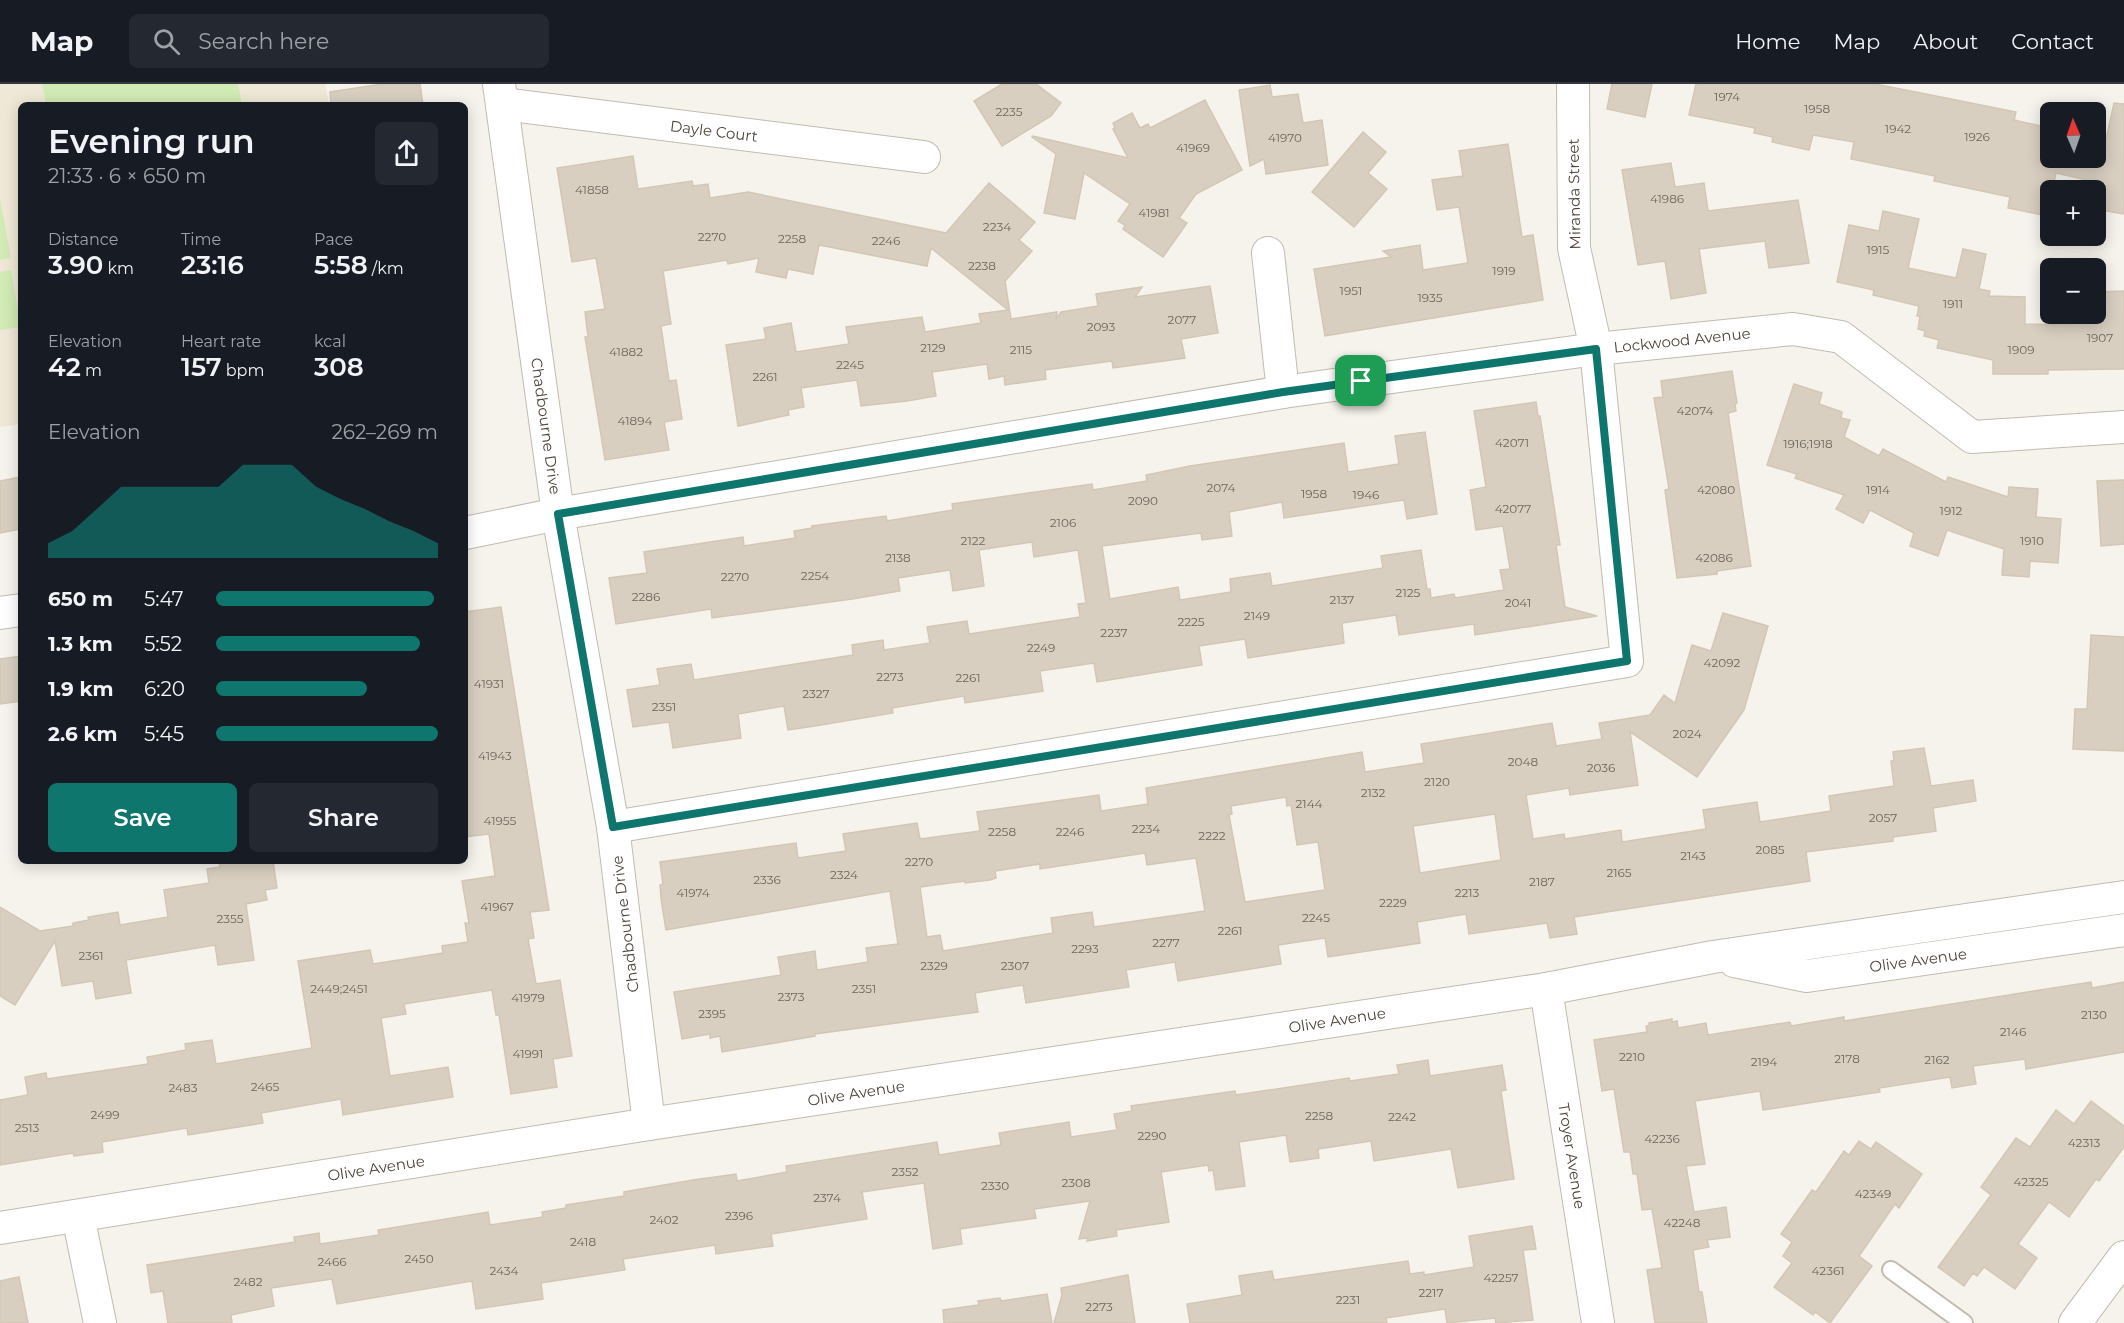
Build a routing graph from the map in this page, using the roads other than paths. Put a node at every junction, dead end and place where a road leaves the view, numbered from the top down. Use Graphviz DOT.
graph roads {
  1 [pos="1573,84"];
  2 [pos="501,94"];
  3 [pos="924,157"];
  4 [pos="1268,253"];
  5 [pos="1596,349"];
  6 [pos="1283,392"];
  7 [pos="2124,427"];
  8 [pos="558,514"];
  9 [pos="468,532"];
  10 [pos="18,610"];
  11 [pos="0,613"];
  12 [pos="613,827"];
  13 [pos="2124,897"];
  14 [pos="2124,930"];
  15 [pos="1713,957"];
  16 [pos="1546,989"];
  17 [pos="649,1124"];
  18 [pos="78,1216"];
  19 [pos="0,1228"];
  20 [pos="2124,1257"];
  21 [pos="1891,1270"];
  22 [pos="100,1323"];
  23 [pos="1598,1323"];
  24 [pos="1964,1323"];
  25 [pos="2075,1323"];
  1 -- 5 [label="street, Miranda Street"];
  2 -- 3 [label="street, Dayle Court"];
  2 -- 8 [label="street, Chadbourne Drive"];
  4 -- 6 [label="street"];
  5 -- 6 [label="street, Lockwood Avenue"];
  5 -- 7 [label="street, Lockwood Avenue"];
  5 -- 12 [label="street, Miranda Street"];
  6 -- 8 [label="street, Lockwood Avenue"];
  8 -- 9 [label="street, Lockwood Avenue"];
  8 -- 12 [label="street, Chadbourne Drive"];
  10 -- 11 [label="street"];
  12 -- 17 [label="street, Chadbourne Drive"];
  13 -- 15 [label="street, Olive Avenue"];
  14 -- 15 [label="street, Olive Avenue"];
  15 -- 16 [label="street, Olive Avenue"];
  16 -- 17 [label="street, Olive Avenue"];
  16 -- 23 [label="street, Troyer Avenue"];
  17 -- 18 [label="street, Olive Avenue"];
  18 -- 19 [label="street, Olive Avenue"];
  18 -- 22 [label="street"];
  20 -- 25 [label="street"];
  21 -- 24 [label="lane"];
}
